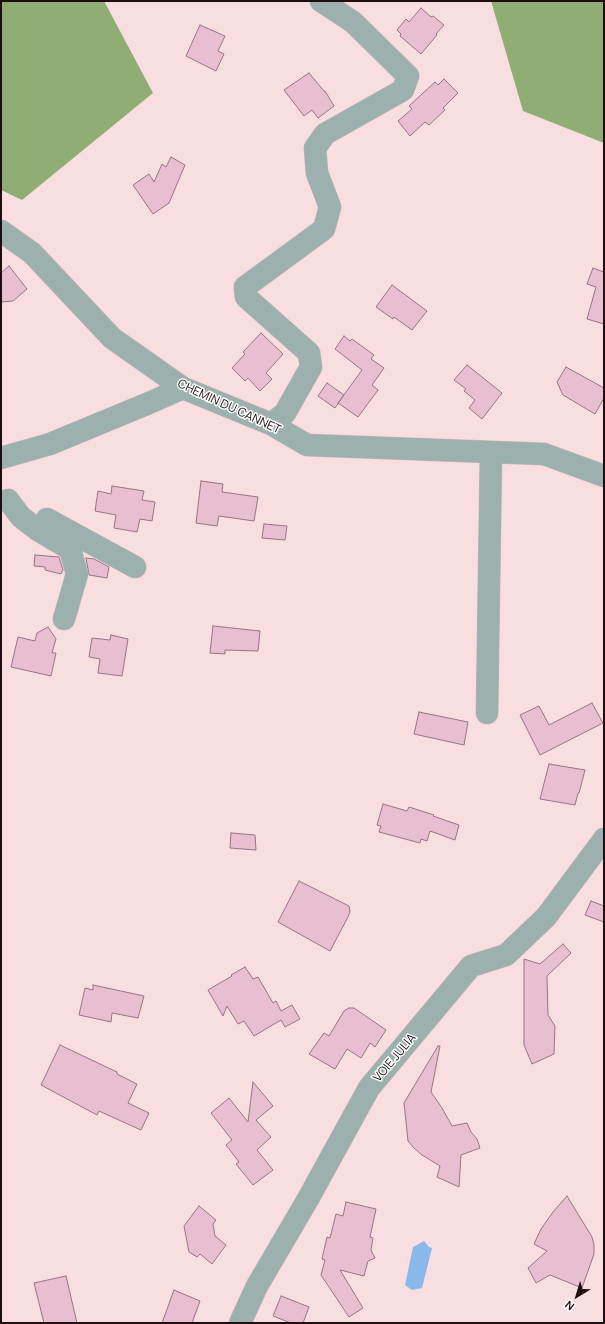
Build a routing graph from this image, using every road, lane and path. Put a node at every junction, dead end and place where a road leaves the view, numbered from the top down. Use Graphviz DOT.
graph roads {
  1 [pos="327,5"];
  2 [pos="1,231"];
  3 [pos="183,388"];
  4 [pos="271,424"];
  5 [pos="491,452"];
  6 [pos="1,458"];
  7 [pos="604,476"];
  8 [pos="11,501"];
  9 [pos="135,567"];
  10 [pos="64,619"];
  11 [pos="487,713"];
  12 [pos="604,839"];
  13 [pos="240,1323"];
  1 -- 4 [label="street"];
  2 -- 3 [label="street, CHEMIN DU CANNET"];
  3 -- 4 [label="street, CHEMIN DU CANNET"];
  3 -- 6 [label="street"];
  4 -- 5 [label="street, CHEMIN DU CANNET"];
  5 -- 7 [label="street, CHEMIN DU CANNET"];
  5 -- 11 [label="street"];
  8 -- 9 [label="street"];
  8 -- 10 [label="street"];
  12 -- 13 [label="street, VOIE JULIA"];
}
